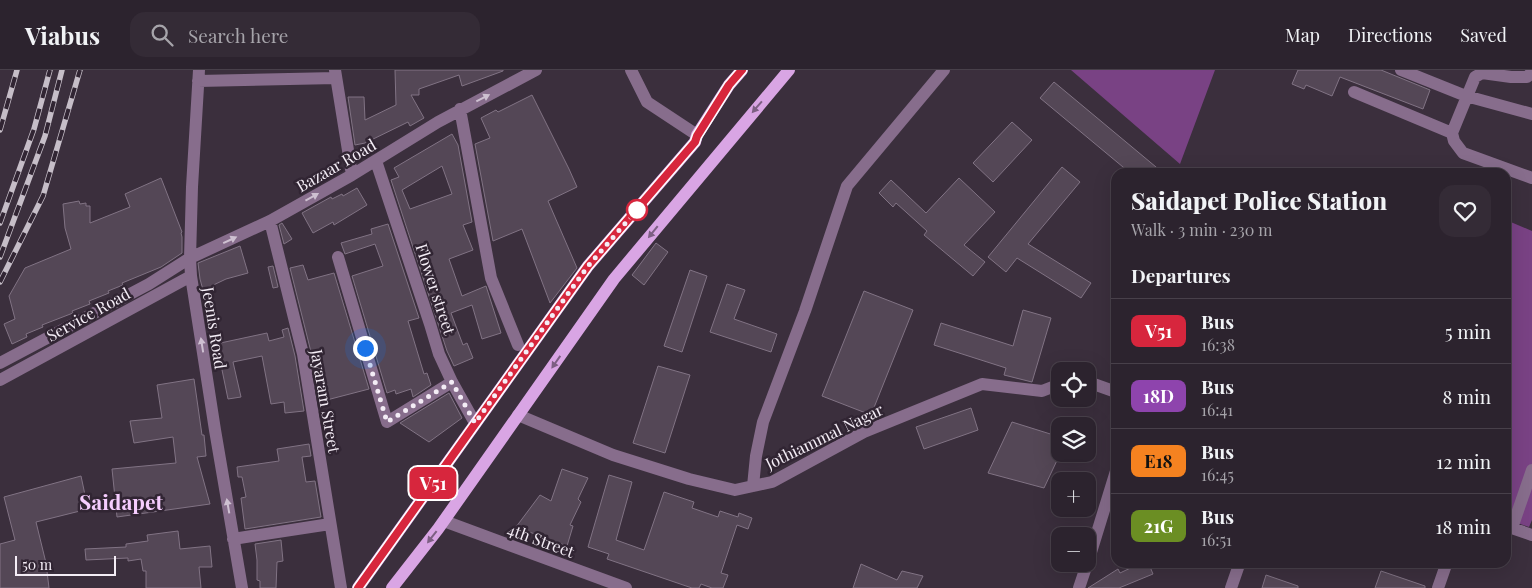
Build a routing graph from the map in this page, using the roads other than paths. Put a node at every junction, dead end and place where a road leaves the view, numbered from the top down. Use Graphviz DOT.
graph roads {
  1 [pos="536,70"];
  2 [pos="631,70"];
  3 [pos="742,70"];
  4 [pos="789,70"];
  5 [pos="944,70"];
  6 [pos="1401,70"];
  7 [pos="1532,72"];
  8 [pos="335,74"];
  9 [pos="198,76"];
  10 [pos="1354,92"];
  11 [pos="1466,96"];
  12 [pos="460,109"];
  13 [pos="1532,114"];
  14 [pos="1452,133"];
  15 [pos="697,136"];
  16 [pos="376,161"];
  17 [pos="1504,168"];
  18 [pos="1511,170"];
  19 [pos="352,175"];
  20 [pos="1532,178"];
  21 [pos="270,221"];
  22 [pos="338,257"];
  23 [pos="190,258"];
  24 [pos="191,276"];
  25 [pos="518,345"];
  26 [pos="0,363"];
  27 [pos="0,380"];
  28 [pos="452,382"];
  29 [pos="1096,385"];
  30 [pos="1051,388"];
  31 [pos="1111,390"];
  32 [pos="518,415"];
  33 [pos="475,423"];
  34 [pos="1532,470"];
  35 [pos="753,486"];
  36 [pos="1111,487"];
  37 [pos="444,521"];
  38 [pos="1511,522"];
  39 [pos="330,524"];
  40 [pos="1511,528"];
  41 [pos="1532,533"];
  42 [pos="1096,534"];
  43 [pos="233,539"];
  44 [pos="1238,568"];
  45 [pos="1445,568"];
  46 [pos="1084,572"];
  47 [pos="242,588"];
  48 [pos="341,588"];
  49 [pos="358,588"];
  50 [pos="392,588"];
  51 [pos="626,588"];
  52 [pos="1079,588"];
  53 [pos="1231,588"];
  54 [pos="1438,588"];
  12 -- 1 [label="street, Bazaar Road, one-way"];
  2 -- 15 [label="street"];
  3 -- 15 [label="main road"];
  4 -- 32 [label="main road, one-way"];
  5 -- 35 [label="street"];
  6 -- 11 [label="street"];
  7 -- 11 [label="street"];
  8 -- 9 [label="street"];
  8 -- 19 [label="street"];
  9 -- 23 [label="street, Jeenis Road"];
  10 -- 14 [label="street"];
  11 -- 13 [label="street"];
  11 -- 14 [label="street"];
  12 -- 16 [label="street, Bazaar Road"];
  12 -- 25 [label="street"];
  14 -- 17 [label="street"];
  15 -- 33 [label="main road"];
  16 -- 19 [label="street, Bazaar Road"];
  16 -- 28 [label="street, Flower street"];
  18 -- 20 [label="street"];
  21 -- 19 [label="street, Bazaar Road, one-way"];
  23 -- 21 [label="street, Bazaar Road, one-way"];
  21 -- 39 [label="street, Jayaram Street"];
  22 -- 28 [label="street"];
  23 -- 24 [label="street, Jeenis Road"];
  23 -- 26 [label="street, Bazaar Road"];
  24 -- 27 [label="street, Service Road"];
  43 -- 24 [label="street, Jeenis Road, one-way"];
  28 -- 33 [label="street, Flower street"];
  29 -- 31 [label="street"];
  30 -- 35 [label="street, Jothiammal Nagar"];
  32 -- 35 [label="street, Jothiammal Nagar"];
  32 -- 37 [label="main road"];
  33 -- 49 [label="main road"];
  34 -- 38 [label="street"];
  36 -- 42 [label="street"];
  37 -- 50 [label="main road, one-way"];
  37 -- 51 [label="street, 4th Street"];
  39 -- 43 [label="street"];
  39 -- 48 [label="street, Jayaram Street"];
  40 -- 41 [label="street"];
  43 -- 47 [label="street, Jeenis Road"];
  44 -- 53 [label="street"];
  45 -- 54 [label="street"];
  46 -- 52 [label="street"];
}
